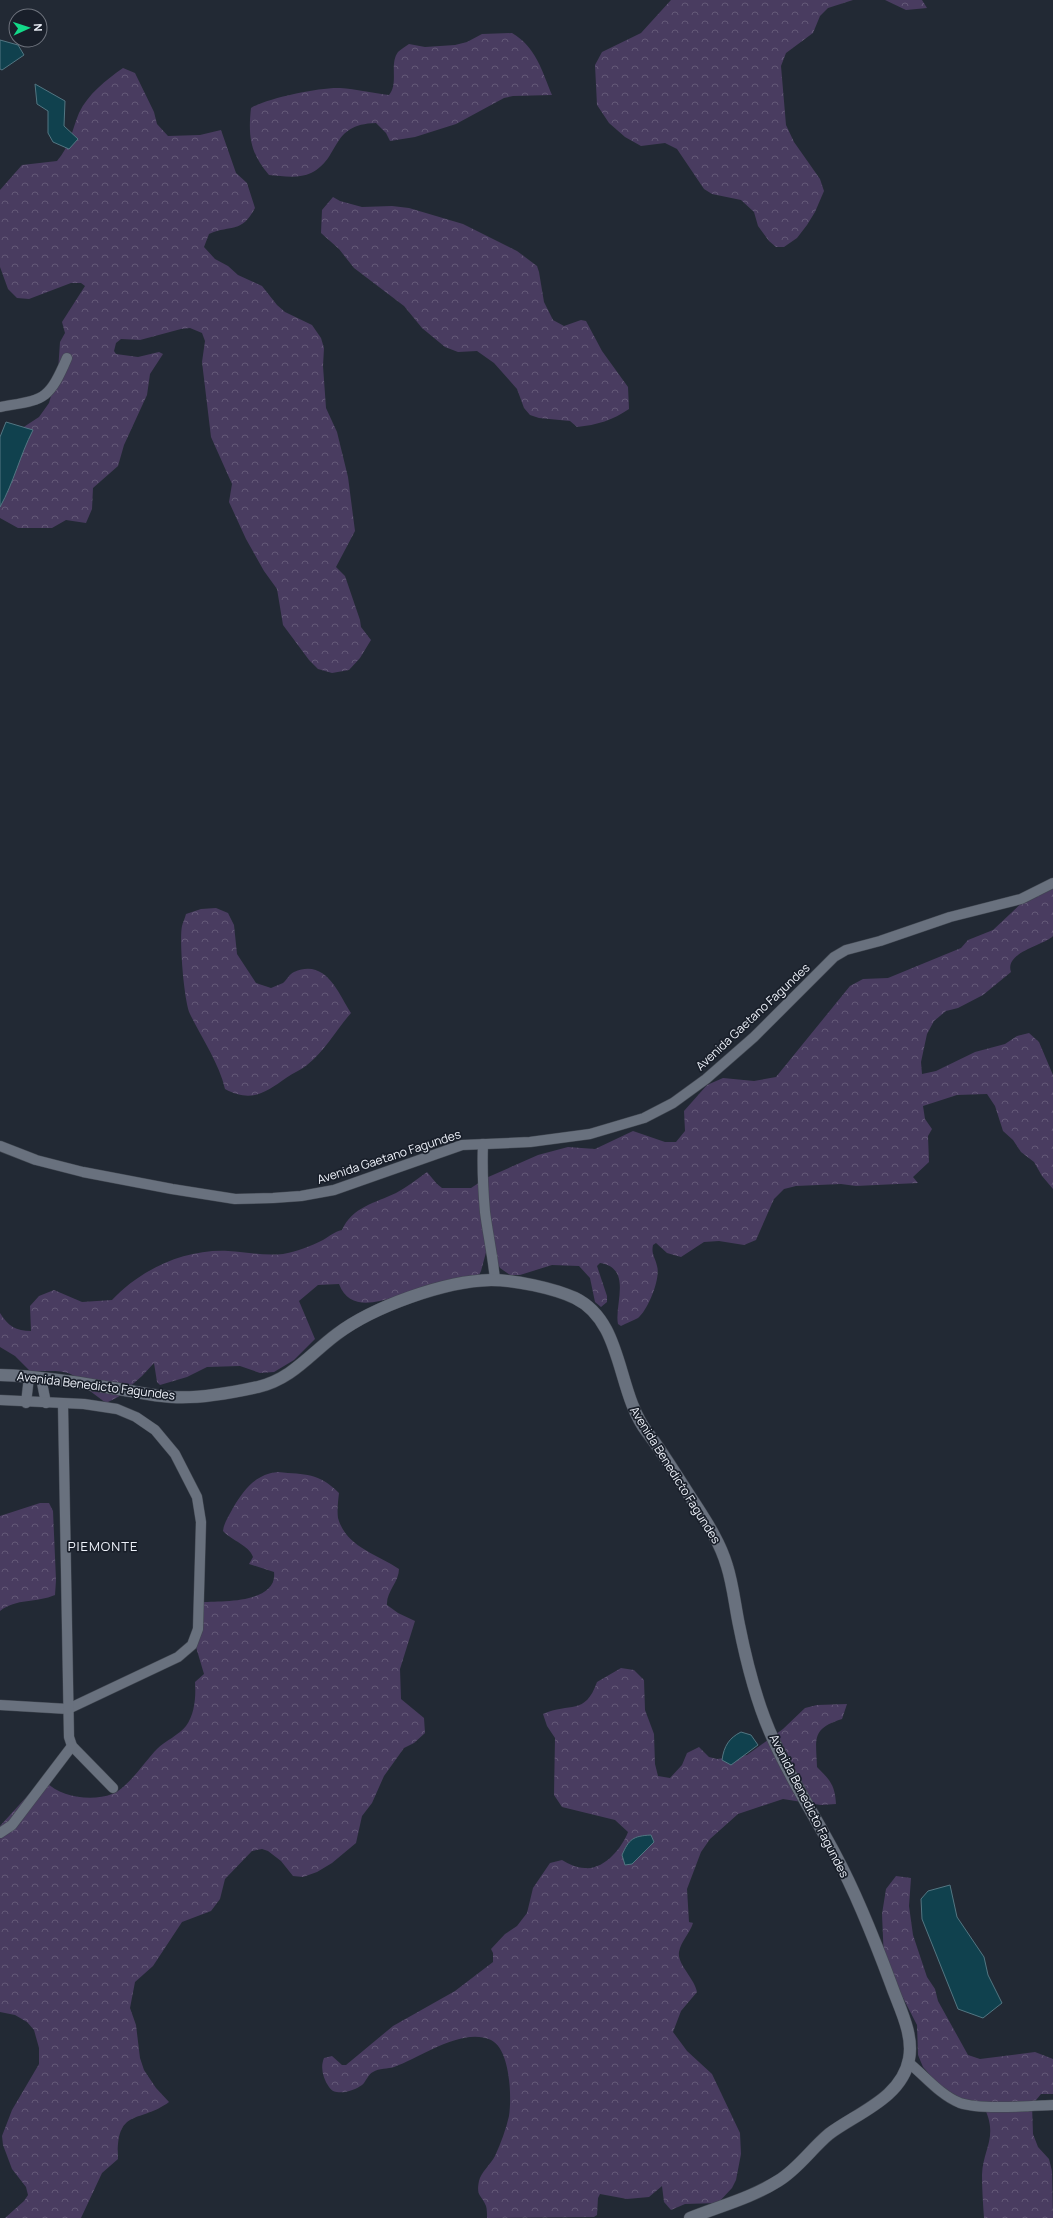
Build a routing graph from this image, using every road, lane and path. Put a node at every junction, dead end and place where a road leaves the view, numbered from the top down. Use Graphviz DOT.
graph roads {
  1 [pos="67,358"];
  2 [pos="0,407"];
  3 [pos="1053,883"];
  4 [pos="482,1144"];
  5 [pos="0,1146"];
  6 [pos="495,1280"];
  7 [pos="0,1375"];
  8 [pos="28,1377"];
  9 [pos="41,1378"];
  10 [pos="0,1400"];
  11 [pos="26,1403"];
  12 [pos="46,1403"];
  13 [pos="63,1404"];
  14 [pos="0,1705"];
  15 [pos="68,1709"];
  16 [pos="72,1746"];
  17 [pos="113,1788"];
  18 [pos="0,1833"];
  19 [pos="909,2063"];
  20 [pos="1053,2105"];
  21 [pos="690,2218"];
  1 -- 2 [label="street"];
  3 -- 4 [label="street, Avenida Gaetano Fagundes"];
  4 -- 5 [label="street, Avenida Gaetano Fagundes"];
  4 -- 6 [label="street"];
  6 -- 9 [label="street, Avenida Benedicto Fagundes"];
  6 -- 19 [label="street, Avenida Benedicto Fagundes"];
  7 -- 8 [label="street, Avenida Benedicto Fagundes"];
  8 -- 9 [label="street, Avenida Benedicto Fagundes"];
  8 -- 11 [label="street"];
  9 -- 12 [label="street"];
  10 -- 11 [label="street"];
  11 -- 12 [label="street"];
  12 -- 13 [label="street"];
  13 -- 15 [label="street"];
  13 -- 15 [label="street"];
  14 -- 15 [label="street"];
  15 -- 16 [label="street"];
  16 -- 17 [label="street"];
  16 -- 18 [label="street"];
  19 -- 20 [label="street"];
  19 -- 21 [label="street, Avenida Benedicto Fagundes"];
}
